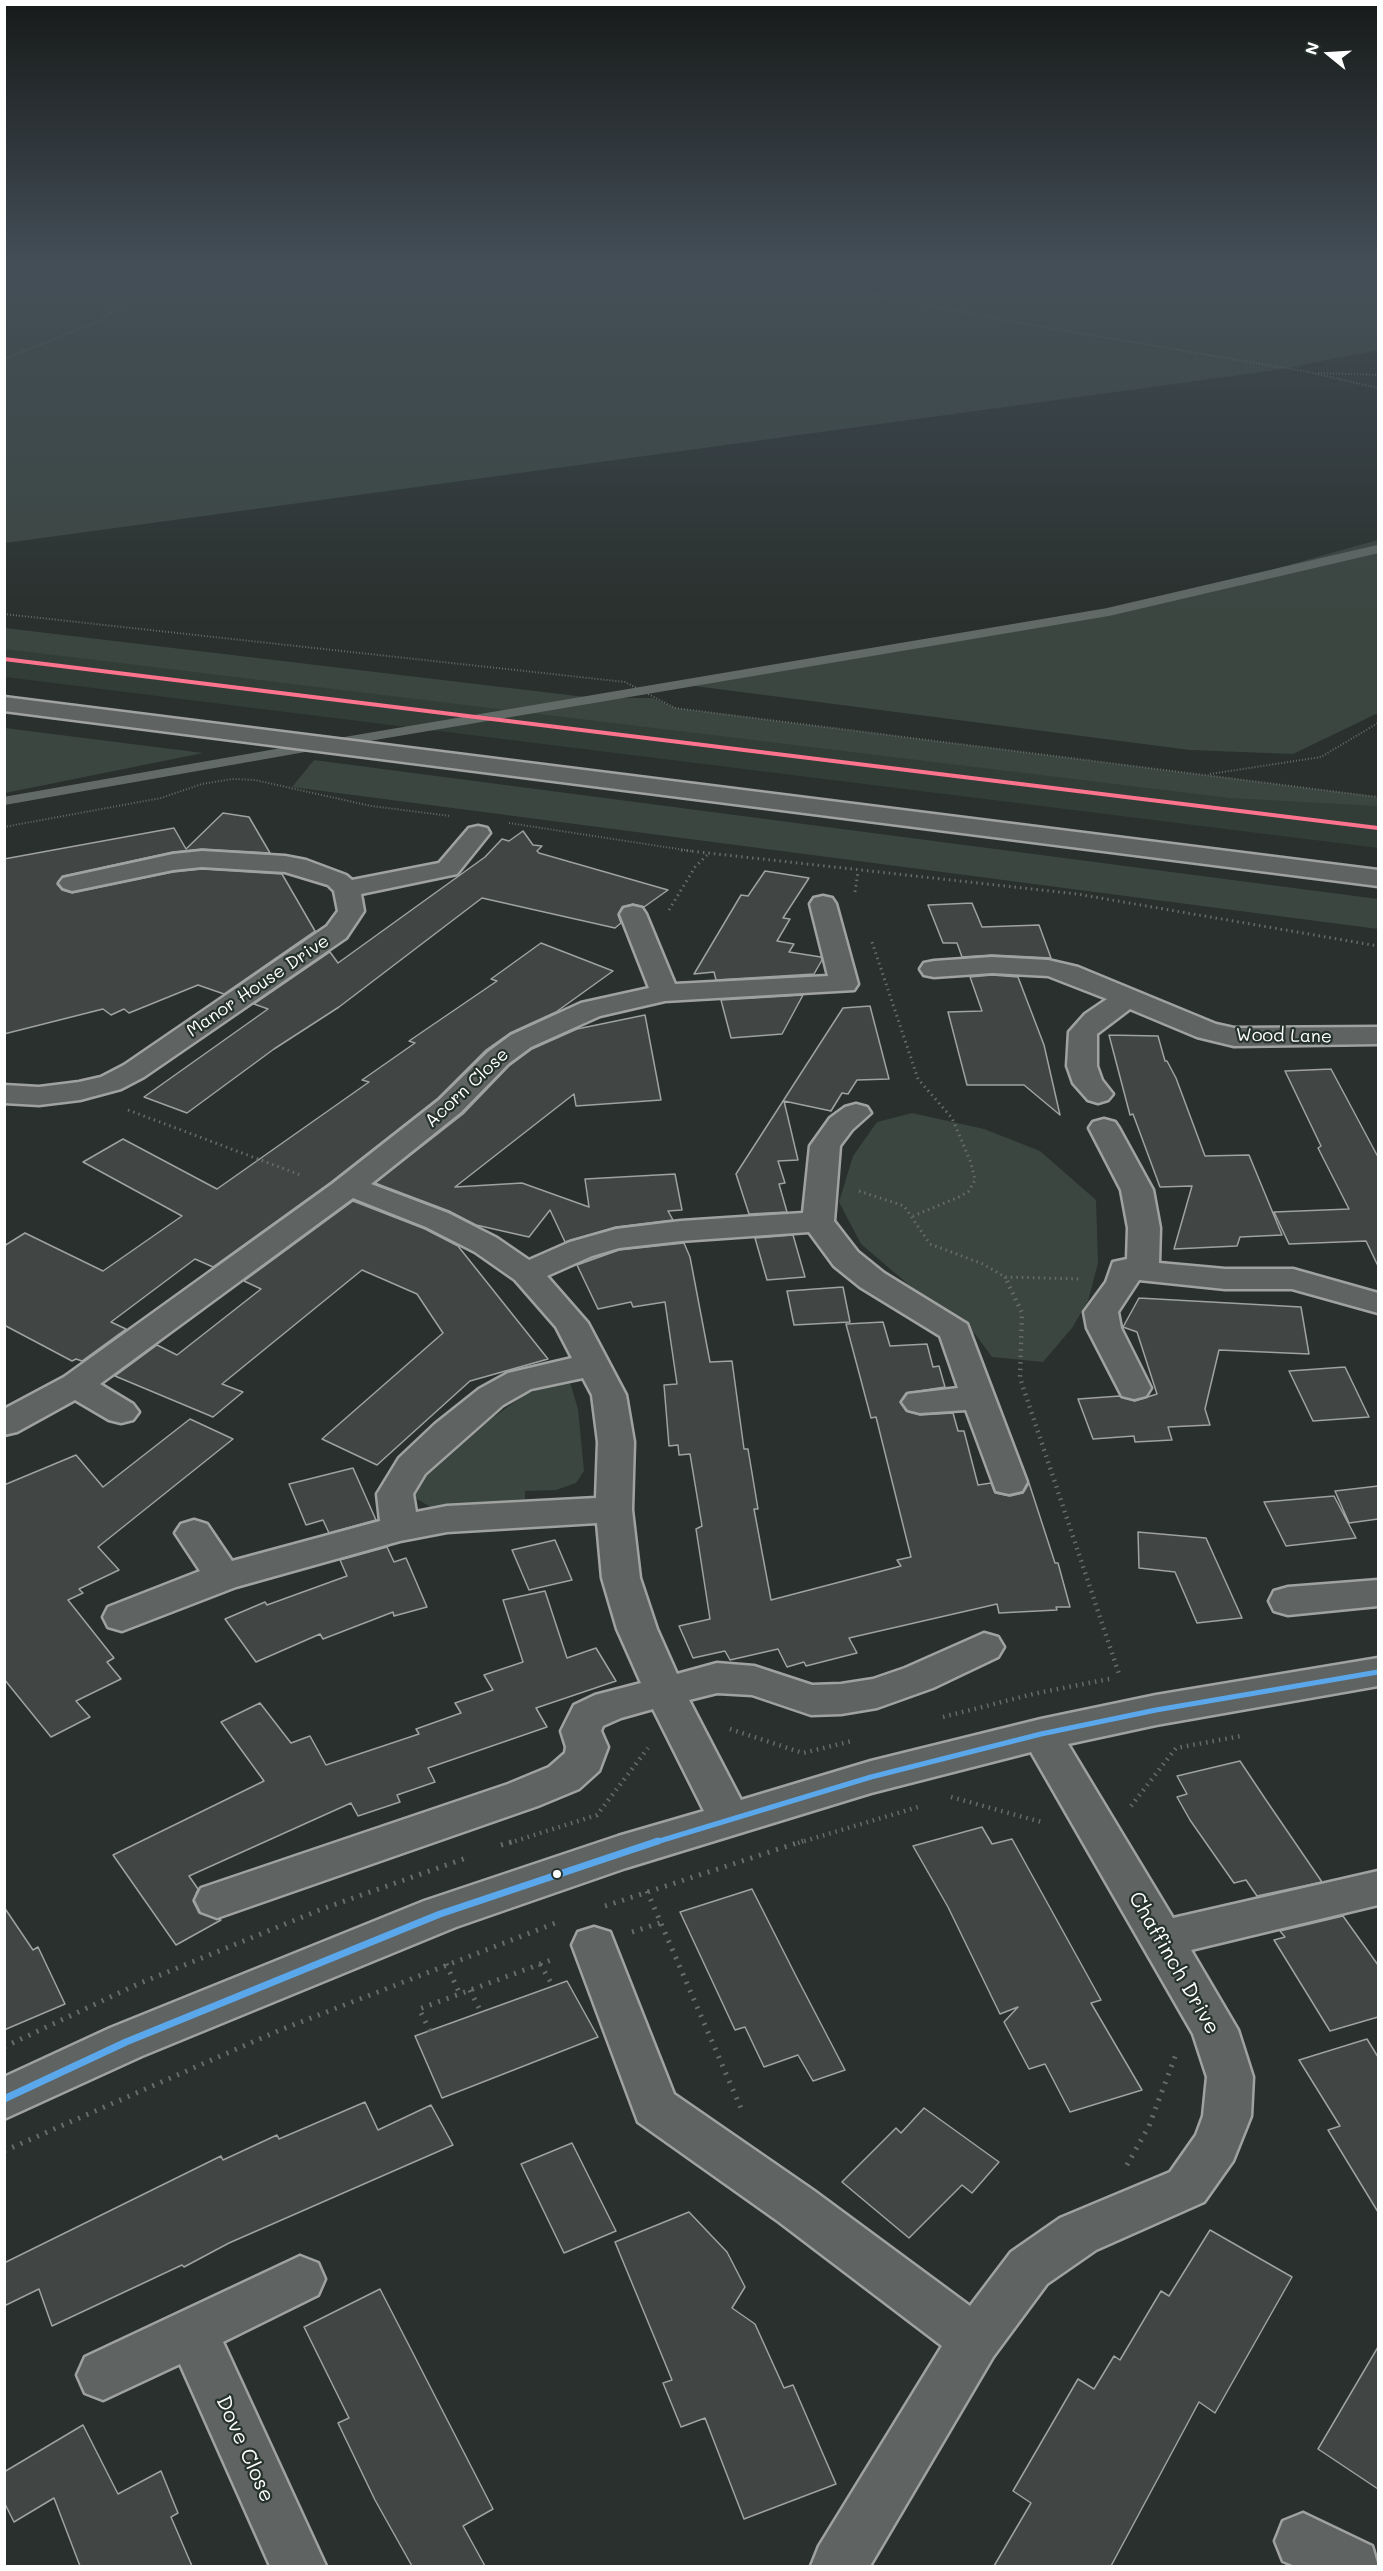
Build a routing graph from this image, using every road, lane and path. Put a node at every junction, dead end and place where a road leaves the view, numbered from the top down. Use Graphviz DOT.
graph roads {
  1 [pos="4,614"];
  2 [pos="4,704"];
  3 [pos="1378,723"];
  4 [pos="1204,775"];
  5 [pos="1378,797"];
  6 [pos="452,816"];
  7 [pos="505,822"];
  8 [pos="4,827"];
  9 [pos="478,833"];
  10 [pos="708,854"];
  11 [pos="858,872"];
  12 [pos="1378,878"];
  13 [pos="72,883"];
  14 [pos="347,889"];
  15 [pos="859,902"];
  16 [pos="823,904"];
  17 [pos="666,912"];
  18 [pos="633,914"];
  19 [pos="870,934"];
  20 [pos="1378,946"];
  21 [pos="934,969"];
  22 [pos="665,993"];
  23 [pos="1128,998"];
  24 [pos="1377,1038"];
  25 [pos="80,1091"];
  26 [pos="4,1094"];
  27 [pos="1098,1094"];
  28 [pos="856,1113"];
  29 [pos="1104,1128"];
  30 [pos="819,1186"];
  31 [pos="346,1188"];
  32 [pos="913,1216"];
  33 [pos="818,1222"];
  34 [pos="527,1273"];
  35 [pos="1130,1274"];
  36 [pos="1005,1277"];
  37 [pos="1378,1303"];
  38 [pos="595,1364"];
  39 [pos="76,1385"];
  40 [pos="1134,1388"];
  41 [pos="978,1398"];
  42 [pos="920,1402"];
  43 [pos="121,1412"];
  44 [pos="4,1424"];
  45 [pos="1009,1482"];
  46 [pos="615,1510"];
  47 [pos="400,1528"];
  48 [pos="194,1533"];
  49 [pos="223,1577"];
  50 [pos="1378,1593"];
  51 [pos="1288,1601"];
  52 [pos="122,1617"];
  53 [pos="984,1647"];
  54 [pos="1378,1672"];
  55 [pos="1129,1675"];
  56 [pos="1120,1677"];
  57 [pos="665,1692"];
  58 [pos="937,1719"];
  59 [pos="685,1731"];
  60 [pos="1041,1734"];
  61 [pos="1244,1735"];
  62 [pos="859,1739"];
  63 [pos="940,1800"];
  64 [pos="929,1804"];
  65 [pos="729,1820"];
  66 [pos="1091,1820"];
  67 [pos="497,1846"];
  68 [pos="476,1854"];
  69 [pos="1378,1888"];
  70 [pos="646,1891"];
  71 [pos="217,1900"];
  72 [pos="583,1925"];
  73 [pos="1161,1939"];
  74 [pos="446,1964"];
  75 [pos="540,1964"];
  76 [pos="553,1986"];
  77 [pos="470,1990"];
  78 [pos="460,1994"];
  79 [pos="1200,2005"];
  80 [pos="481,2012"];
  81 [pos="430,2031"];
  82 [pos="4,2047"];
  83 [pos="4,2099"];
  84 [pos="744,2117"];
  85 [pos="4,2151"];
  86 [pos="1122,2214"];
  87 [pos="300,2279"];
  88 [pos="192,2332"];
  89 [pos="975,2340"];
  90 [pos="103,2375"];
  91 [pos="1303,2541"];
  92 [pos="298,2566"];
  93 [pos="838,2566"];
  94 [pos="1352,2566"];
  1 -- 4 [label="path"];
  2 -- 12 [label="main road"];
  3 -- 4 [label="path"];
  4 -- 5 [label="path"];
  6 -- 8 [label="path"];
  7 -- 10 [label="path"];
  9 -- 14 [label="main road"];
  10 -- 11 [label="path"];
  10 -- 17 [label="path"];
  11 -- 15 [label="path"];
  11 -- 20 [label="path"];
  13 -- 14 [label="main road"];
  14 -- 25 [label="main road, Manor House Drive"];
  16 -- 22 [label="main road, Acorn Close"];
  18 -- 22 [label="main road"];
  19 -- 32 [label="path"];
  21 -- 23 [label="main road, Wood Lane"];
  22 -- 31 [label="main road, Acorn Close"];
  23 -- 24 [label="main road, Wood Lane"];
  23 -- 27 [label="main road"];
  25 -- 26 [label="main road, Manor House Drive"];
  25 -- 31 [label="path"];
  28 -- 30 [label="main road"];
  29 -- 35 [label="main road"];
  30 -- 32 [label="path"];
  30 -- 33 [label="main road"];
  31 -- 34 [label="main road"];
  31 -- 39 [label="main road, Acorn Close"];
  32 -- 36 [label="path"];
  33 -- 34 [label="main road"];
  33 -- 41 [label="main road"];
  34 -- 38 [label="main road"];
  35 -- 36 [label="path"];
  35 -- 37 [label="main road"];
  35 -- 40 [label="main road"];
  36 -- 56 [label="path"];
  38 -- 46 [label="main road"];
  38 -- 47 [label="main road"];
  39 -- 43 [label="main road"];
  39 -- 44 [label="main road, Acorn Close"];
  41 -- 42 [label="main road"];
  41 -- 45 [label="main road"];
  46 -- 47 [label="main road"];
  46 -- 57 [label="main road"];
  47 -- 49 [label="main road"];
  48 -- 49 [label="main road"];
  49 -- 52 [label="main road"];
  50 -- 51 [label="main road"];
  53 -- 57 [label="main road"];
  54 -- 60 [label="main road"];
  55 -- 56 [label="path"];
  56 -- 58 [label="path"];
  57 -- 59 [label="main road"];
  57 -- 71 [label="main road"];
  59 -- 62 [label="path"];
  59 -- 65 [label="main road"];
  59 -- 67 [label="path"];
  60 -- 65 [label="main road"];
  60 -- 66 [label="main road, Chaffinch Drive"];
  61 -- 66 [label="path"];
  63 -- 66 [label="path"];
  64 -- 70 [label="path"];
  65 -- 83 [label="main road"];
  66 -- 73 [label="main road, Chaffinch Drive"];
  68 -- 82 [label="path"];
  69 -- 73 [label="main road"];
  70 -- 72 [label="path"];
  70 -- 84 [label="path"];
  72 -- 74 [label="path"];
  72 -- 75 [label="path"];
  72 -- 89 [label="main road"];
  73 -- 79 [label="main road, Chaffinch Drive"];
  74 -- 78 [label="path"];
  74 -- 85 [label="path"];
  75 -- 76 [label="path"];
  75 -- 77 [label="path"];
  77 -- 78 [label="path"];
  77 -- 80 [label="path"];
  78 -- 81 [label="path"];
  79 -- 86 [label="path"];
  79 -- 86 [label="main road, Chaffinch Drive"];
  86 -- 89 [label="main road, Chaffinch Drive"];
  87 -- 88 [label="main road"];
  88 -- 90 [label="main road"];
  88 -- 92 [label="main road, Dove Close"];
  89 -- 93 [label="main road, Chaffinch Drive"];
  91 -- 94 [label="main road"];
}
